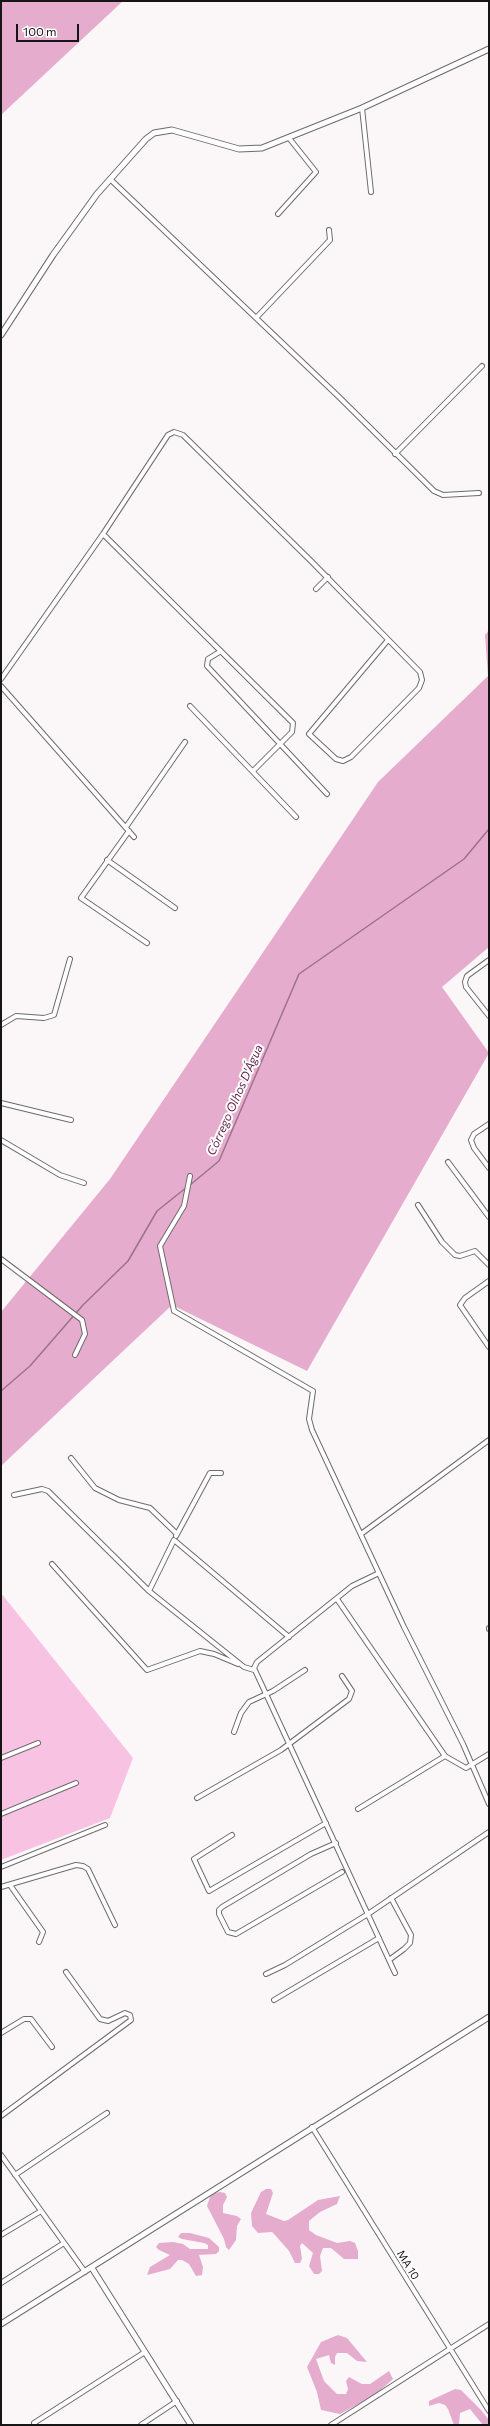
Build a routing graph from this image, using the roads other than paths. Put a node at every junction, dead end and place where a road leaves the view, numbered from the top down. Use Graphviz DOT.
graph roads {
  1 [pos="489,49"];
  2 [pos="362,108"];
  3 [pos="289,138"];
  4 [pos="110,179"];
  5 [pos="371,192"];
  6 [pos="278,214"];
  7 [pos="329,230"];
  8 [pos="256,318"];
  9 [pos="1,336"];
  10 [pos="482,366"];
  11 [pos="396,454"];
  12 [pos="479,493"];
  13 [pos="103,534"];
  14 [pos="328,577"];
  15 [pos="316,589"];
  16 [pos="388,640"];
  17 [pos="221,651"];
  18 [pos="1,679"];
  19 [pos="1,686"];
  20 [pos="190,706"];
  21 [pos="185,742"];
  22 [pos="280,743"];
  23 [pos="253,771"];
  24 [pos="327,794"];
  25 [pos="296,817"];
  26 [pos="127,829"];
  27 [pos="134,837"];
  28 [pos="107,860"];
  29 [pos="175,908"];
  30 [pos="147,943"];
  31 [pos="70,959"];
  32 [pos="489,960"];
  33 [pos="489,1016"];
  34 [pos="1,1025"];
  35 [pos="1,1103"];
  36 [pos="71,1120"];
  37 [pos="489,1124"];
  38 [pos="1,1140"];
  39 [pos="448,1162"];
  40 [pos="489,1168"];
  41 [pos="190,1176"];
  42 [pos="84,1183"];
  43 [pos="418,1205"];
  44 [pos="489,1217"];
  45 [pos="1,1259"];
  46 [pos="489,1266"];
  47 [pos="489,1281"];
  48 [pos="489,1347"];
  49 [pos="75,1355"];
  50 [pos="489,1440"];
  51 [pos="71,1458"];
  52 [pos="221,1473"];
  53 [pos="14,1495"];
  54 [pos="177,1534"];
  55 [pos="361,1534"];
  56 [pos="174,1540"];
  57 [pos="52,1564"];
  58 [pos="379,1573"];
  59 [pos="149,1590"];
  60 [pos="337,1599"];
  61 [pos="289,1637"];
  62 [pos="244,1667"];
  63 [pos="254,1670"];
  64 [pos="305,1670"];
  65 [pos="342,1676"];
  66 [pos="266,1694"];
  67 [pos="234,1732"];
  68 [pos="38,1743"];
  69 [pos="290,1744"];
  70 [pos="489,1754"];
  71 [pos="445,1756"];
  72 [pos="1,1758"];
  73 [pos="472,1765"];
  74 [pos="76,1783"];
  75 [pos="197,1798"];
  76 [pos="489,1804"];
  77 [pos="358,1809"];
  78 [pos="1,1814"];
  79 [pos="326,1823"];
  80 [pos="105,1825"];
  81 [pos="489,1832"];
  82 [pos="232,1835"];
  83 [pos="336,1843"];
  84 [pos="1,1867"];
  85 [pos="342,1872"];
  86 [pos="10,1885"];
  87 [pos="1,1887"];
  88 [pos="391,1898"];
  89 [pos="368,1914"];
  90 [pos="115,1925"];
  91 [pos="379,1938"];
  92 [pos="38,1942"];
  93 [pos="389,1960"];
  94 [pos="66,1972"];
  95 [pos="394,1973"];
  96 [pos="266,1974"];
  97 [pos="274,2000"];
  98 [pos="489,2017"];
  99 [pos="1,2033"];
  100 [pos="52,2047"];
  101 [pos="107,2113"];
  102 [pos="1,2116"];
  103 [pos="312,2128"];
  104 [pos="1,2155"];
  105 [pos="15,2175"];
  106 [pos="41,2211"];
  107 [pos="1,2235"];
  108 [pos="64,2243"];
  109 [pos="92,2268"];
  110 [pos="85,2272"];
  111 [pos="1,2283"];
  112 [pos="1,2324"];
  113 [pos="489,2324"];
  114 [pos="450,2349"];
  115 [pos="145,2352"];
  116 [pos="176,2402"];
  117 [pos="489,2411"];
  118 [pos="34,2423"];
  119 [pos="141,2425"];
  120 [pos="192,2425"];
  121 [pos="331,2425"];
  1 -- 2 [label="street"];
  2 -- 3 [label="street"];
  2 -- 5 [label="street"];
  3 -- 4 [label="street"];
  3 -- 6 [label="street"];
  4 -- 8 [label="street"];
  4 -- 9 [label="street"];
  7 -- 8 [label="street"];
  8 -- 11 [label="street"];
  10 -- 11 [label="street"];
  11 -- 12 [label="street"];
  13 -- 14 [label="street"];
  13 -- 17 [label="street"];
  13 -- 18 [label="street"];
  14 -- 15 [label="street"];
  14 -- 16 [label="street"];
  16 -- 16 [label="street"];
  17 -- 22 [label="street"];
  17 -- 22 [label="street"];
  19 -- 26 [label="street"];
  20 -- 23 [label="street"];
  21 -- 26 [label="street"];
  22 -- 23 [label="street"];
  22 -- 24 [label="street"];
  23 -- 25 [label="street"];
  26 -- 27 [label="street"];
  26 -- 28 [label="street"];
  28 -- 29 [label="street"];
  28 -- 30 [label="street"];
  31 -- 34 [label="street"];
  32 -- 33 [label="street"];
  35 -- 36 [label="street"];
  37 -- 40 [label="street"];
  38 -- 42 [label="street"];
  39 -- 44 [label="street"];
  41 -- 55 [label="street"];
  43 -- 46 [label="street"];
  45 -- 49 [label="street"];
  47 -- 48 [label="street"];
  50 -- 55 [label="street"];
  51 -- 54 [label="street"];
  52 -- 54 [label="street"];
  53 -- 59 [label="street"];
  54 -- 56 [label="street"];
  55 -- 58 [label="street"];
  56 -- 59 [label="street"];
  56 -- 61 [label="street"];
  57 -- 62 [label="street"];
  58 -- 60 [label="street"];
  58 -- 73 [label="street"];
  59 -- 62 [label="street"];
  60 -- 61 [label="street"];
  60 -- 71 [label="street"];
  61 -- 63 [label="street"];
  62 -- 63 [label="street"];
  63 -- 66 [label="street"];
  64 -- 66 [label="street"];
  65 -- 69 [label="street"];
  66 -- 67 [label="street"];
  66 -- 69 [label="street"];
  68 -- 72 [label="street"];
  69 -- 75 [label="street"];
  69 -- 79 [label="street"];
  70 -- 73 [label="street"];
  71 -- 73 [label="street"];
  71 -- 77 [label="street"];
  73 -- 76 [label="street"];
  74 -- 78 [label="street"];
  79 -- 82 [label="street"];
  79 -- 83 [label="street"];
  80 -- 84 [label="street"];
  81 -- 88 [label="street"];
  83 -- 85 [label="street"];
  83 -- 89 [label="street"];
  86 -- 87 [label="street"];
  86 -- 90 [label="street"];
  86 -- 92 [label="street"];
  88 -- 89 [label="street"];
  88 -- 93 [label="street"];
  89 -- 91 [label="street"];
  89 -- 96 [label="street"];
  91 -- 93 [label="street"];
  91 -- 97 [label="street"];
  93 -- 95 [label="street"];
  94 -- 102 [label="street"];
  98 -- 103 [label="street"];
  99 -- 100 [label="street"];
  101 -- 105 [label="street"];
  103 -- 109 [label="street"];
  103 -- 114 [label="street, MA 10"];
  104 -- 105 [label="street"];
  105 -- 106 [label="street"];
  106 -- 107 [label="street"];
  106 -- 108 [label="street"];
  108 -- 110 [label="street"];
  108 -- 111 [label="street"];
  109 -- 110 [label="street"];
  109 -- 115 [label="street"];
  110 -- 112 [label="street"];
  113 -- 114 [label="street"];
  114 -- 117 [label="street, MA 10"];
  114 -- 121 [label="street"];
  115 -- 116 [label="street"];
  115 -- 118 [label="street"];
  116 -- 119 [label="street"];
  116 -- 120 [label="street"];
}
